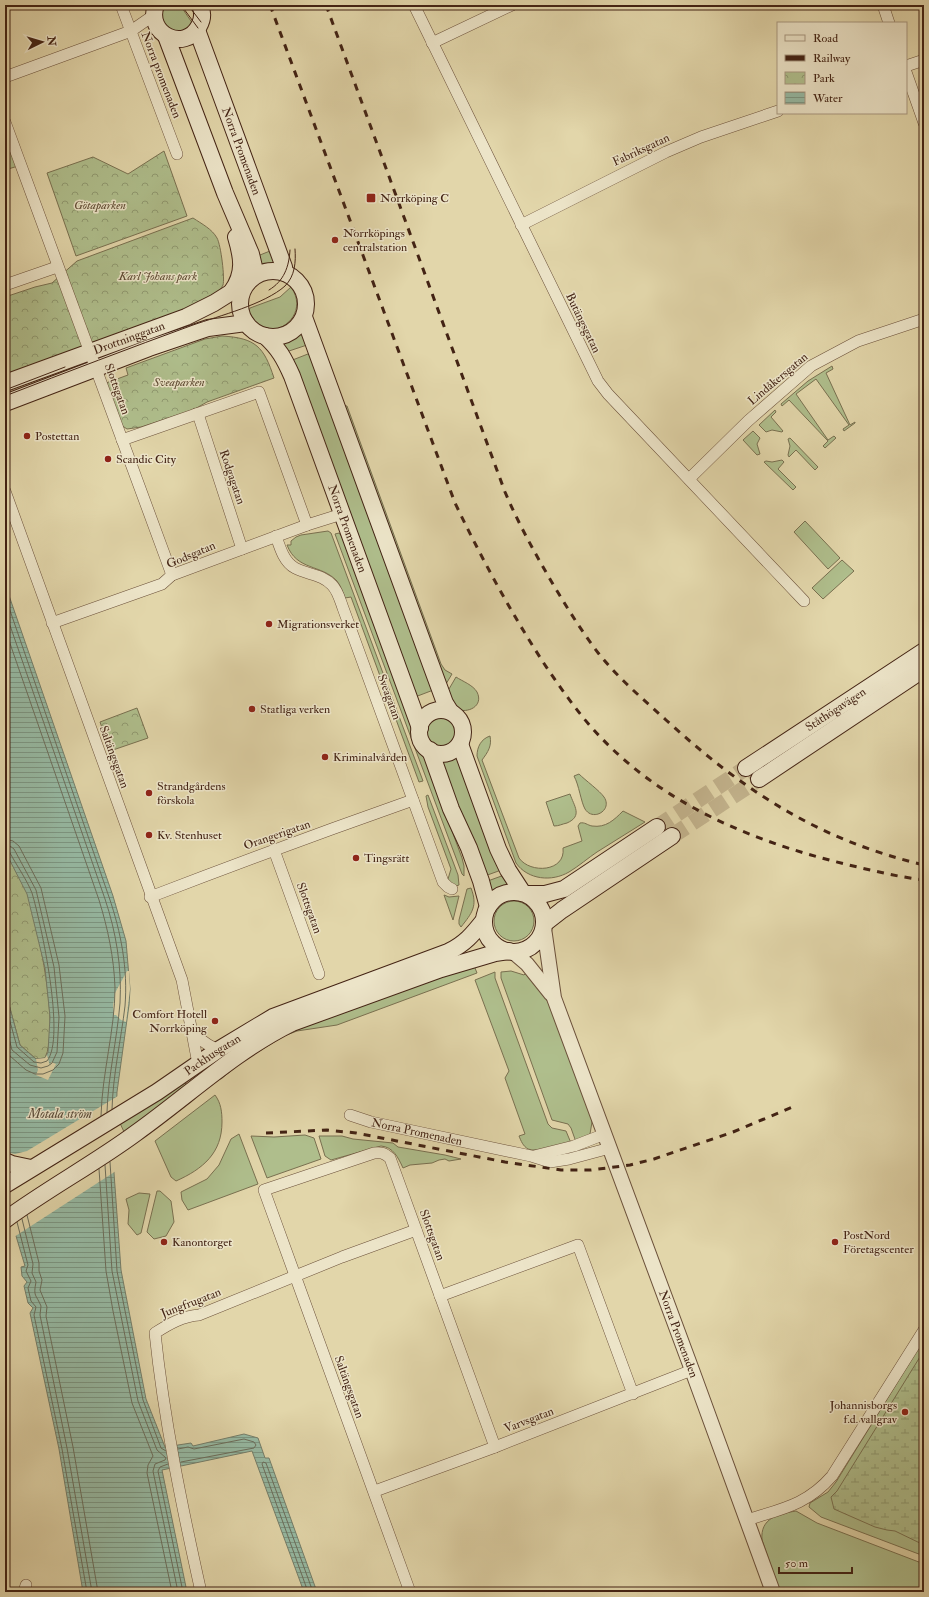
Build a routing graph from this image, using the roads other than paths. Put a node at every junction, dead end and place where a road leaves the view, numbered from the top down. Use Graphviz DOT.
graph roads {
  1 [pos="121,5"];
  2 [pos="200,5"];
  3 [pos="414,5"];
  4 [pos="512,5"];
  5 [pos="883,5"];
  6 [pos="157,17"];
  7 [pos="889,22"];
  8 [pos="197,30"];
  9 [pos="131,31"];
  10 [pos="432,43"];
  11 [pos="924,60"];
  12 [pos="907,66"];
  13 [pos="907,75"];
  14 [pos="5,77"];
  15 [pos="777,111"];
  16 [pos="5,122"];
  17 [pos="924,123"];
  18 [pos="177,154"];
  19 [pos="225,193"];
  20 [pos="521,225"];
  21 [pos="57,267"];
  22 [pos="285,273"];
  23 [pos="251,279"];
  24 [pos="5,285"];
  25 [pos="232,291"];
  26 [pos="304,317"];
  27 [pos="924,319"];
  28 [pos="246,323"];
  29 [pos="265,336"];
  30 [pos="90,351"];
  31 [pos="97,369"];
  32 [pos="5,383"];
  33 [pos="5,403"];
  34 [pos="196,414"];
  35 [pos="122,440"];
  36 [pos="689,479"];
  37 [pos="6,494"];
  38 [pos="342,514"];
  39 [pos="307,525"];
  40 [pos="276,536"];
  41 [pos="242,549"];
  42 [pos="172,575"];
  43 [pos="804,601"];
  44 [pos="52,623"];
  45 [pos="924,651"];
  46 [pos="924,669"];
  47 [pos="450,711"];
  48 [pos="420,728"];
  49 [pos="460,744"];
  50 [pos="430,750"];
  51 [pos="746,768"];
  52 [pos="759,778"];
  53 [pos="413,800"];
  54 [pos="657,827"];
  55 [pos="672,836"];
  56 [pos="274,850"];
  57 [pos="452,889"];
  58 [pos="525,894"];
  59 [pos="150,896"];
  60 [pos="484,915"];
  61 [pos="542,930"];
  62 [pos="506,950"];
  63 [pos="439,962"];
  64 [pos="319,974"];
  65 [pos="554,998"];
  66 [pos="193,1034"];
  67 [pos="218,1050"];
  68 [pos="198,1064"];
  69 [pos="350,1115"];
  70 [pos="605,1134"];
  71 [pos="610,1148"];
  72 [pos="531,1156"];
  73 [pos="5,1161"];
  74 [pos="31,1168"];
  75 [pos="5,1185"];
  76 [pos="264,1190"];
  77 [pos="7,1213"];
  78 [pos="416,1230"];
  79 [pos="295,1276"];
  80 [pos="440,1296"];
  81 [pos="924,1330"];
  82 [pos="692,1370"];
  83 [pos="633,1394"];
  84 [pos="495,1447"];
  85 [pos="375,1491"];
  86 [pos="747,1520"];
  87 [pos="201,1592"];
  88 [pos="410,1592"];
  89 [pos="773,1592"];
  1 -- 9 [label="street, Norra promenaden"];
  2 -- 8 [label="main road"];
  3 -- 10 [label="street, Butängsgatan"];
  4 -- 10 [label="street"];
  5 -- 7 [label="street"];
  6 -- 8 [label="main road"];
  6 -- 9 [label="street"];
  6 -- 19 [label="main road, Norra Promenaden"];
  8 -- 22 [label="main road, Norra Promenaden"];
  9 -- 14 [label="street"];
  9 -- 18 [label="street, Norra promenaden"];
  10 -- 20 [label="street, Butängsgatan"];
  11 -- 12 [label="street"];
  13 -- 17 [label="street"];
  15 -- 20 [label="street, Fabriksgatan"];
  16 -- 21 [label="street, Slottsgatan"];
  19 -- 23 [label="main road, Norra Promenaden"];
  19 -- 25 [label="main road, Norra Promenaden"];
  20 -- 36 [label="street, Butängsgatan"];
  21 -- 24 [label="street"];
  21 -- 30 [label="street, Slottsgatan"];
  22 -- 23 [label="main road"];
  22 -- 26 [label="main road"];
  23 -- 25 [label="main road, Drottninggatan"];
  23 -- 28 [label="main road"];
  25 -- 30 [label="main road, Drottninggatan"];
  26 -- 29 [label="main road"];
  26 -- 47 [label="main road"];
  27 -- 36 [label="street, Lindåkersgatan"];
  28 -- 29 [label="main road"];
  28 -- 31 [label="main road, Drottninggatan"];
  29 -- 38 [label="main road, Norra Promenaden"];
  30 -- 31 [label="street, Slottsgatan"];
  30 -- 32 [label="main road, Drottninggatan"];
  31 -- 33 [label="main road, Drottninggatan"];
  31 -- 35 [label="street, Slottsgatan"];
  34 -- 35 [label="street"];
  34 -- 39 [label="street"];
  34 -- 41 [label="street, Rodgagatan"];
  35 -- 42 [label="street, Slottsgatan"];
  36 -- 43 [label="street, Butängsgatan"];
  37 -- 44 [label="street, Saltängsgatan"];
  38 -- 39 [label="street, Godsgatan"];
  38 -- 48 [label="main road, Norra Promenaden"];
  39 -- 40 [label="street, Godsgatan"];
  40 -- 41 [label="street, Godsgatan"];
  40 -- 53 [label="street, Sveagatan"];
  41 -- 42 [label="street, Godsgatan"];
  42 -- 44 [label="street, Godsgatan"];
  44 -- 59 [label="street, Saltängsgatan"];
  45 -- 51 [label="main road, Ståthögavägen"];
  46 -- 52 [label="main road, Ståthögavägen"];
  47 -- 48 [label="main road"];
  47 -- 49 [label="main road"];
  48 -- 50 [label="main road"];
  49 -- 50 [label="main road"];
  49 -- 58 [label="main road"];
  50 -- 60 [label="main road"];
  53 -- 56 [label="street, Orangerigatan"];
  53 -- 57 [label="street, Sveagatan"];
  54 -- 58 [label="main road"];
  55 -- 61 [label="main road"];
  56 -- 59 [label="street, Orangerigatan"];
  56 -- 64 [label="street, Slottsgatan"];
  58 -- 60 [label="main road"];
  58 -- 61 [label="main road"];
  59 -- 66 [label="street, Saltängsgatan"];
  60 -- 62 [label="main road"];
  60 -- 63 [label="main road, Packhusgatan"];
  61 -- 62 [label="main road"];
  61 -- 65 [label="street, Norra Promenaden"];
  62 -- 63 [label="main road, Packhusgatan"];
  62 -- 65 [label="street, Norra Promenaden"];
  63 -- 67 [label="main road, Packhusgatan"];
  63 -- 77 [label="main road, Packhusgatan"];
  65 -- 70 [label="street, Norra Promenaden"];
  66 -- 67 [label="street"];
  66 -- 68 [label="street, Saltängsgatan"];
  67 -- 68 [label="main road, Packhusgatan"];
  68 -- 74 [label="main road, Packhusgatan"];
  69 -- 72 [label="street, Norra Promenaden"];
  70 -- 71 [label="street, Norra Promenaden"];
  70 -- 72 [label="street, Norra Promenaden"];
  71 -- 72 [label="street, Norra Promenaden"];
  71 -- 82 [label="street, Norra Promenaden"];
  73 -- 74 [label="main road"];
  74 -- 75 [label="main road, Packhusgatan"];
  76 -- 78 [label="street, Slottsgatan"];
  76 -- 79 [label="street, Saltängsgatan"];
  78 -- 79 [label="street, Jungfrugatan"];
  78 -- 80 [label="street, Slottsgatan"];
  79 -- 85 [label="street, Saltängsgatan"];
  79 -- 87 [label="street, Jungfrugatan"];
  80 -- 83 [label="street"];
  80 -- 84 [label="street, Slottsgatan"];
  81 -- 86 [label="street"];
  82 -- 83 [label="street, Varvsgatan"];
  82 -- 86 [label="street, Norra Promenaden"];
  83 -- 84 [label="street, Varvsgatan"];
  84 -- 85 [label="street, Varvsgatan"];
  85 -- 88 [label="street, Saltängsgatan"];
  86 -- 89 [label="street, Norra Promenaden"];
}
